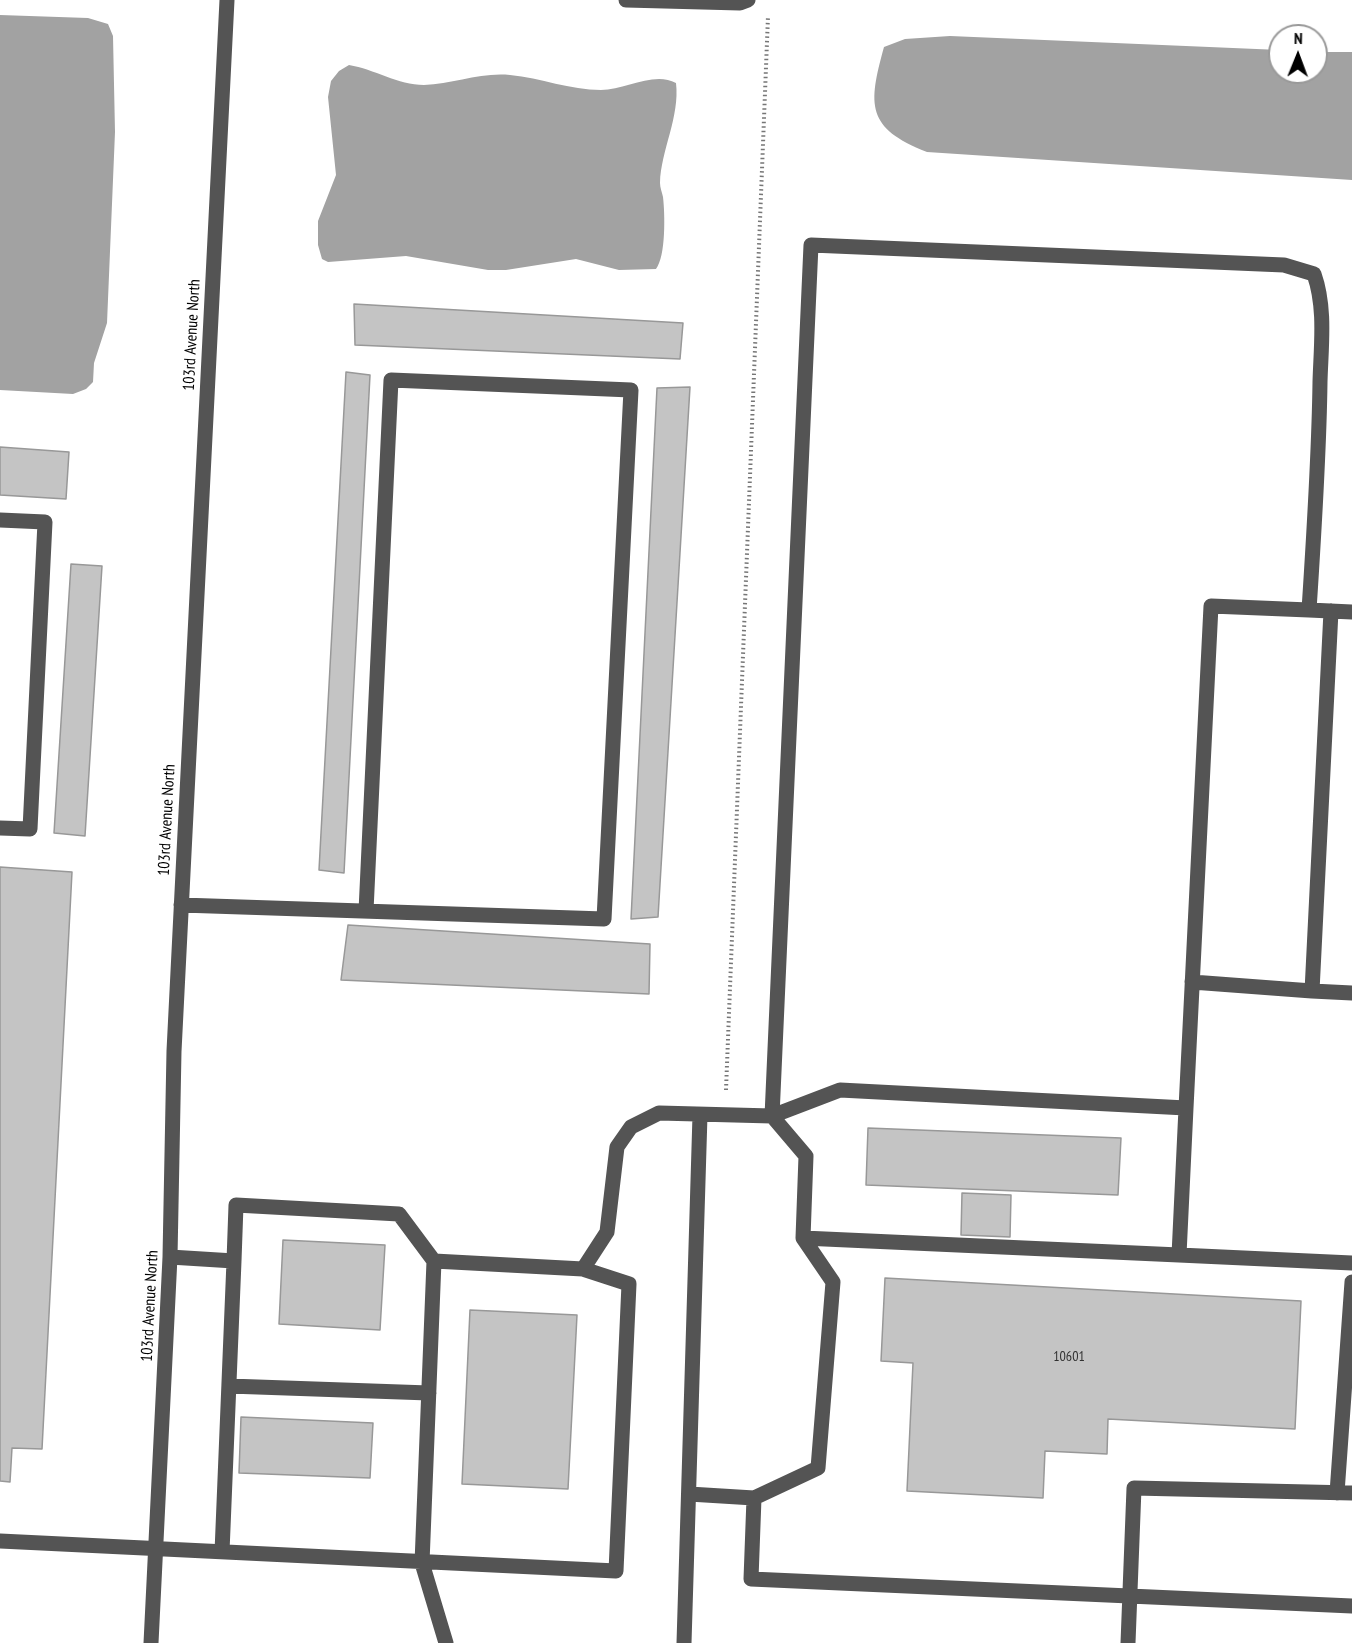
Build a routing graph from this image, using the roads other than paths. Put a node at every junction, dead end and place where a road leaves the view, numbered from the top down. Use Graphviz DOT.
graph roads {
  1 [pos="227,0"];
  2 [pos="626,0"];
  3 [pos="748,0"];
  4 [pos="0,520"];
  5 [pos="1309,610"];
  6 [pos="1331,611"];
  7 [pos="1352,612"];
  8 [pos="0,828"];
  9 [pos="181,905"];
  10 [pos="366,911"];
  11 [pos="1192,982"];
  12 [pos="1312,991"];
  13 [pos="1352,993"];
  14 [pos="1186,1108"];
  15 [pos="700,1114"];
  16 [pos="772,1116"];
  17 [pos="803,1239"];
  18 [pos="1179,1255"];
  19 [pos="170,1257"];
  20 [pos="234,1261"];
  21 [pos="434,1262"];
  22 [pos="1352,1263"];
  23 [pos="583,1269"];
  24 [pos="1352,1282"];
  25 [pos="229,1386"];
  26 [pos="1348,1389"];
  27 [pos="429,1393"];
  28 [pos="1345,1493"];
  29 [pos="689,1494"];
  30 [pos="754,1498"];
  31 [pos="0,1541"];
  32 [pos="155,1548"];
  33 [pos="222,1552"];
  34 [pos="422,1563"];
  35 [pos="1130,1596"];
  36 [pos="1352,1606"];
  37 [pos="151,1643"];
  38 [pos="446,1643"];
  39 [pos="684,1643"];
  40 [pos="1128,1643"];
  1 -- 9 [label="street, 103rd Avenue North"];
  2 -- 3 [label="street"];
  4 -- 8 [label="street"];
  5 -- 6 [label="street"];
  5 -- 11 [label="street"];
  5 -- 16 [label="street"];
  6 -- 7 [label="street"];
  6 -- 12 [label="street"];
  9 -- 10 [label="street"];
  9 -- 19 [label="street, 103rd Avenue North"];
  10 -- 10 [label="street"];
  11 -- 12 [label="street"];
  11 -- 14 [label="street"];
  12 -- 13 [label="street"];
  14 -- 16 [label="street"];
  14 -- 18 [label="street"];
  15 -- 16 [label="street"];
  15 -- 23 [label="street"];
  15 -- 29 [label="street"];
  16 -- 17 [label="street"];
  17 -- 18 [label="street"];
  17 -- 30 [label="street"];
  18 -- 22 [label="street"];
  19 -- 20 [label="street"];
  19 -- 32 [label="street, 103rd Avenue North"];
  20 -- 21 [label="street"];
  20 -- 25 [label="street"];
  21 -- 23 [label="street"];
  21 -- 27 [label="street"];
  23 -- 34 [label="street"];
  24 -- 26 [label="street"];
  25 -- 27 [label="street"];
  25 -- 33 [label="street"];
  26 -- 28 [label="street"];
  27 -- 34 [label="street"];
  28 -- 35 [label="street"];
  29 -- 30 [label="street"];
  29 -- 39 [label="street"];
  30 -- 35 [label="street"];
  31 -- 32 [label="street"];
  32 -- 33 [label="street"];
  32 -- 37 [label="street, 103rd Avenue North"];
  33 -- 34 [label="street"];
  34 -- 38 [label="street"];
  35 -- 36 [label="street"];
  35 -- 40 [label="street"];
}
